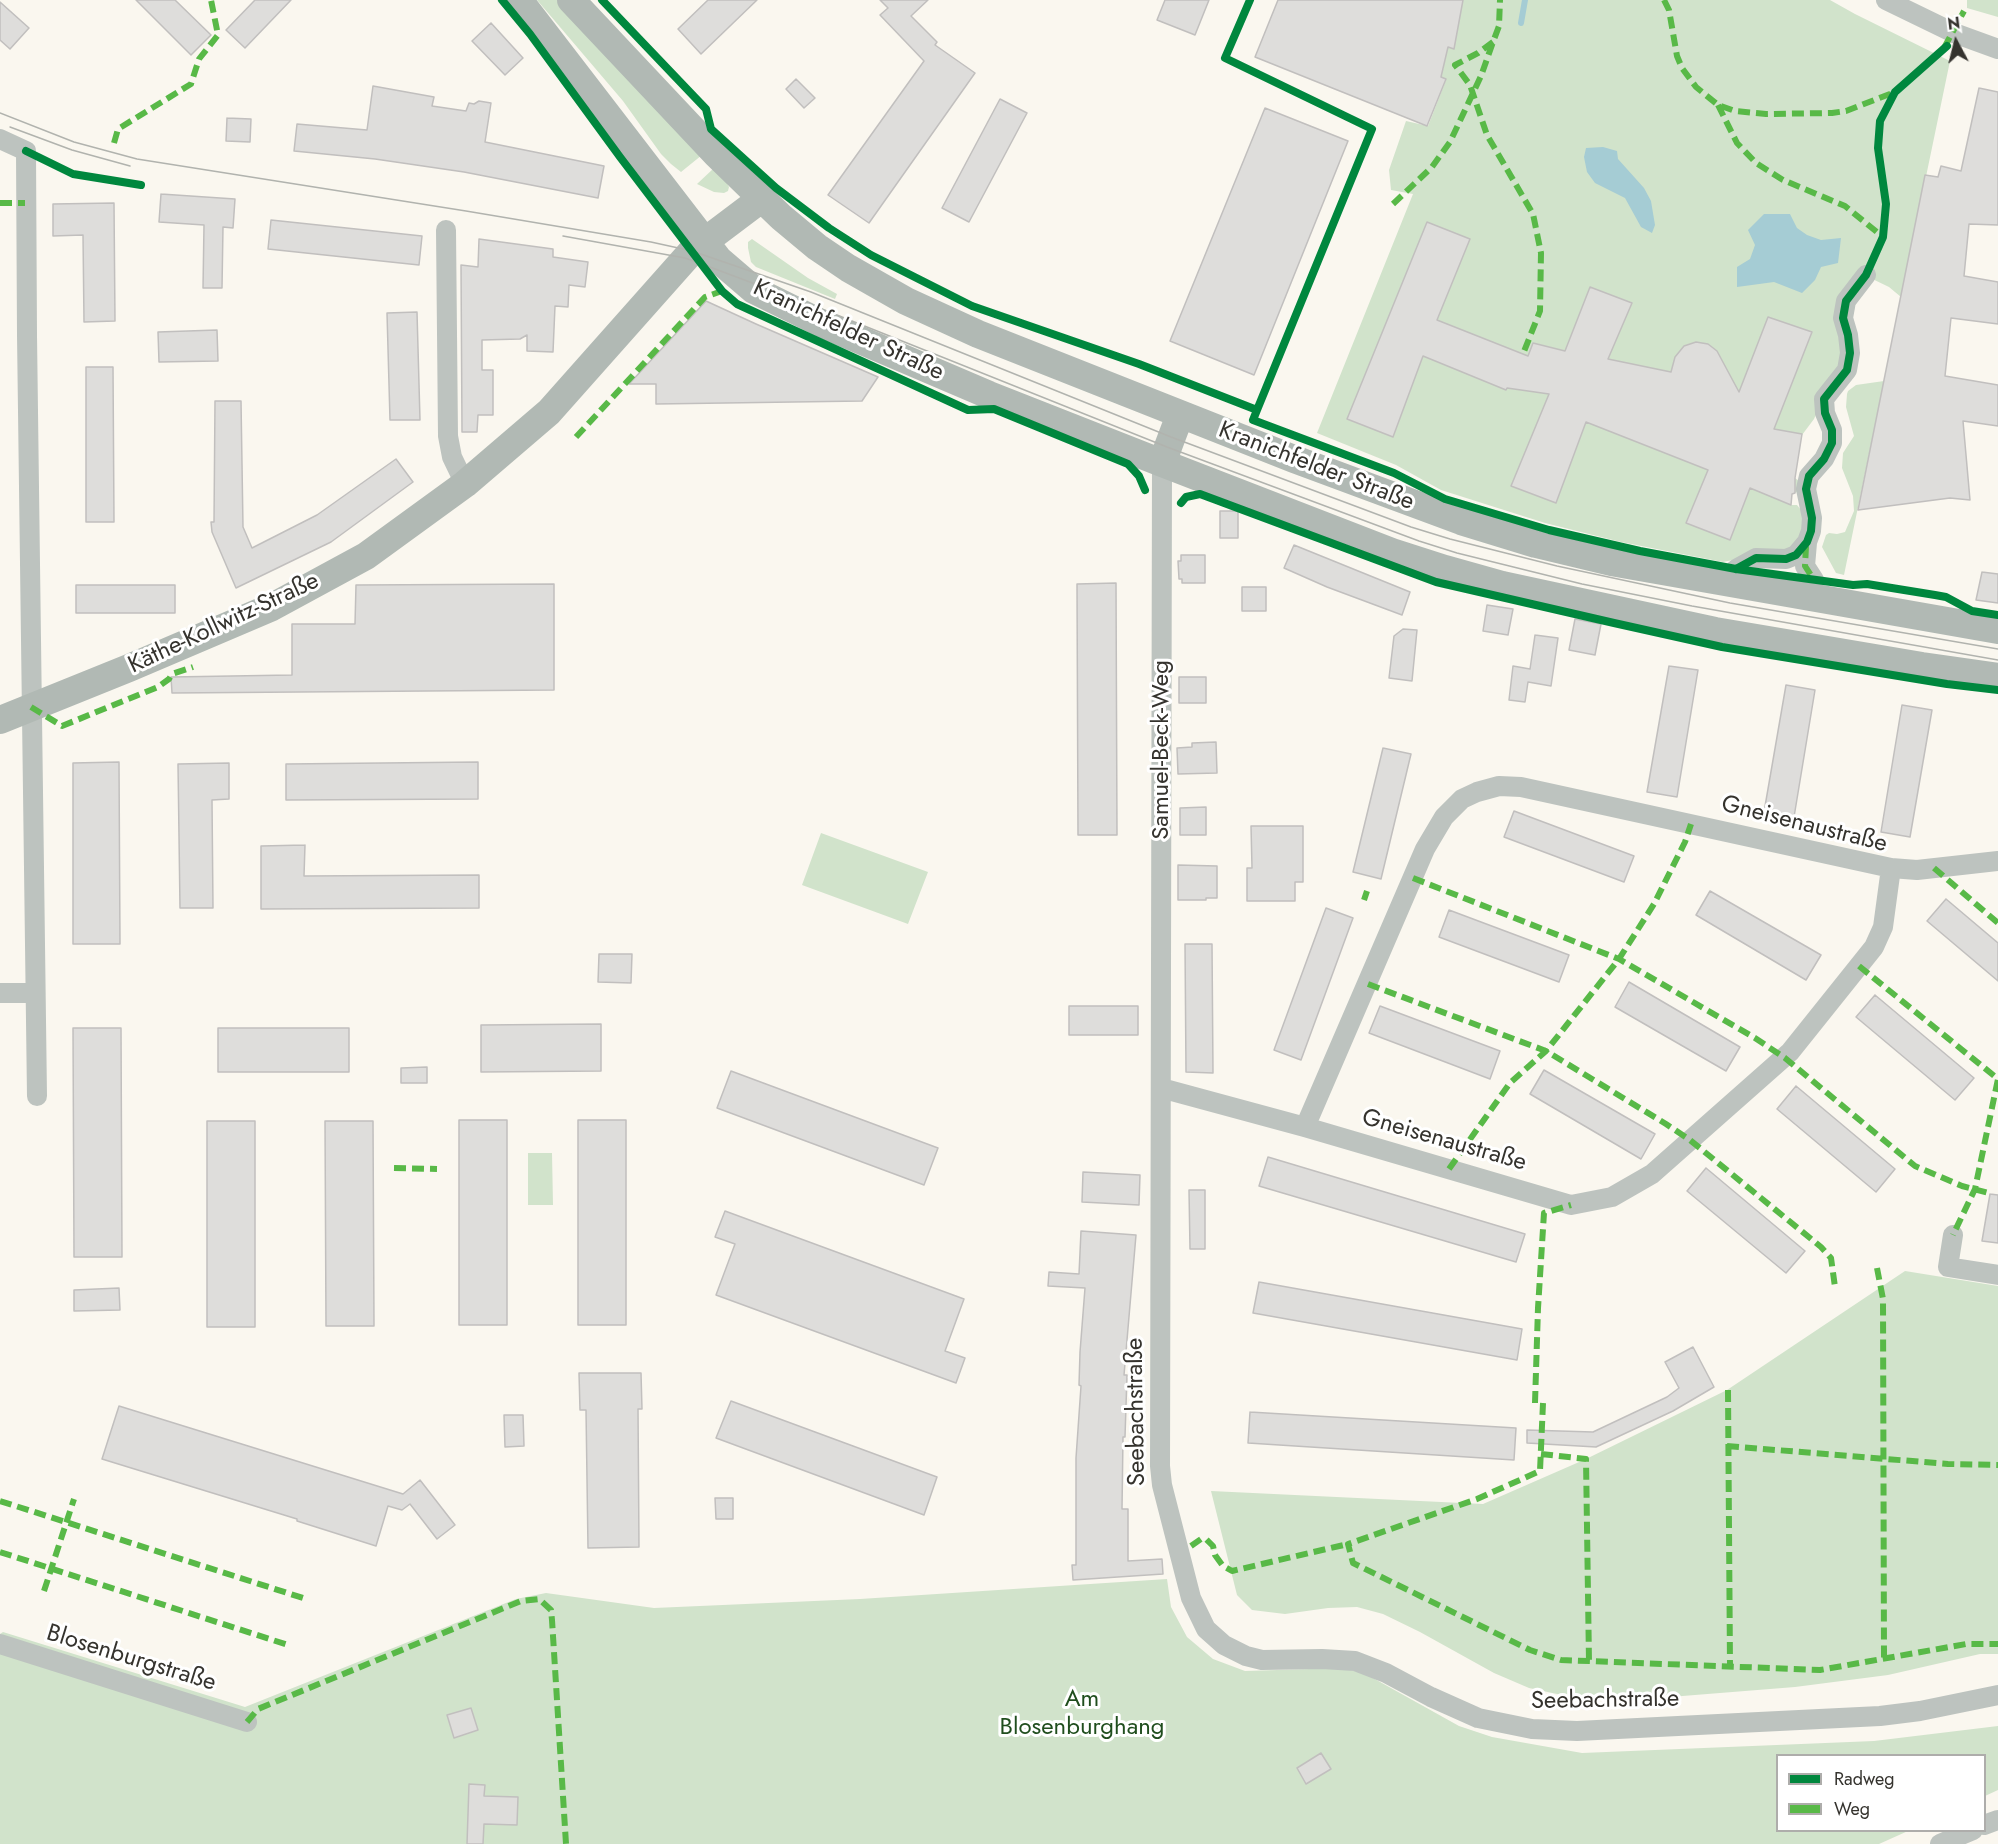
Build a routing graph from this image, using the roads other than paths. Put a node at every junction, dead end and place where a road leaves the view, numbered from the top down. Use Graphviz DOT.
graph roads {
  1 [pos="519,0"];
  2 [pos="571,0"];
  3 [pos="1886,0"];
  4 [pos="1998,48"];
  5 [pos="0,139"];
  6 [pos="761,199"];
  7 [pos="446,230"];
  8 [pos="704,241"];
  9 [pos="1866,275"];
  10 [pos="1180,415"];
  11 [pos="1162,464"];
  12 [pos="465,484"];
  13 [pos="1807,543"];
  14 [pos="1736,569"];
  15 [pos="1814,580"];
  16 [pos="1998,630"];
  17 [pos="1998,677"];
  18 [pos="31,707"];
  19 [pos="0,720"];
  20 [pos="1998,861"];
  21 [pos="1891,868"];
  22 [pos="0,993"];
  23 [pos="35,993"];
  24 [pos="1161,1088"];
  25 [pos="37,1096"];
  26 [pos="1305,1127"];
  27 [pos="1953,1235"];
  28 [pos="1998,1275"];
  29 [pos="0,1644"];
  30 [pos="1998,1695"];
  31 [pos="247,1722"];
  32 [pos="1968,1832"];
  33 [pos="1940,1844"];
  1 -- 8 [label="main road, Kranichfelder Straße"];
  2 -- 6 [label="main road, Kranichfelder Straße"];
  3 -- 4 [label="street"];
  5 -- 18 [label="street"];
  6 -- 8 [label="main road"];
  6 -- 10 [label="main road, Kranichfelder Straße"];
  7 -- 12 [label="street"];
  8 -- 11 [label="main road, Kranichfelder Straße"];
  8 -- 12 [label="main road, Käthe-Kollwitz-Straße"];
  9 -- 13 [label="street"];
  10 -- 11 [label="main road, Samuel-Beck-Weg"];
  10 -- 16 [label="main road, Kranichfelder Straße"];
  11 -- 17 [label="main road, Kranichfelder Straße"];
  11 -- 24 [label="street, Samuel-Beck-Weg"];
  12 -- 18 [label="main road, Käthe-Kollwitz-Straße"];
  13 -- 14 [label="street"];
  13 -- 15 [label="street"];
  18 -- 19 [label="main road, Käthe-Kollwitz-Straße"];
  18 -- 23 [label="street"];
  20 -- 21 [label="street"];
  21 -- 26 [label="street, Gneisenaustraße"];
  21 -- 26 [label="street, Gneisenaustraße"];
  22 -- 23 [label="street"];
  23 -- 25 [label="street"];
  24 -- 26 [label="street, Gneisenaustraße"];
  24 -- 30 [label="street, Seebachstraße"];
  27 -- 28 [label="street"];
  29 -- 31 [label="street, Blosenburgstraße"];
  32 -- 33 [label="street"];
}
